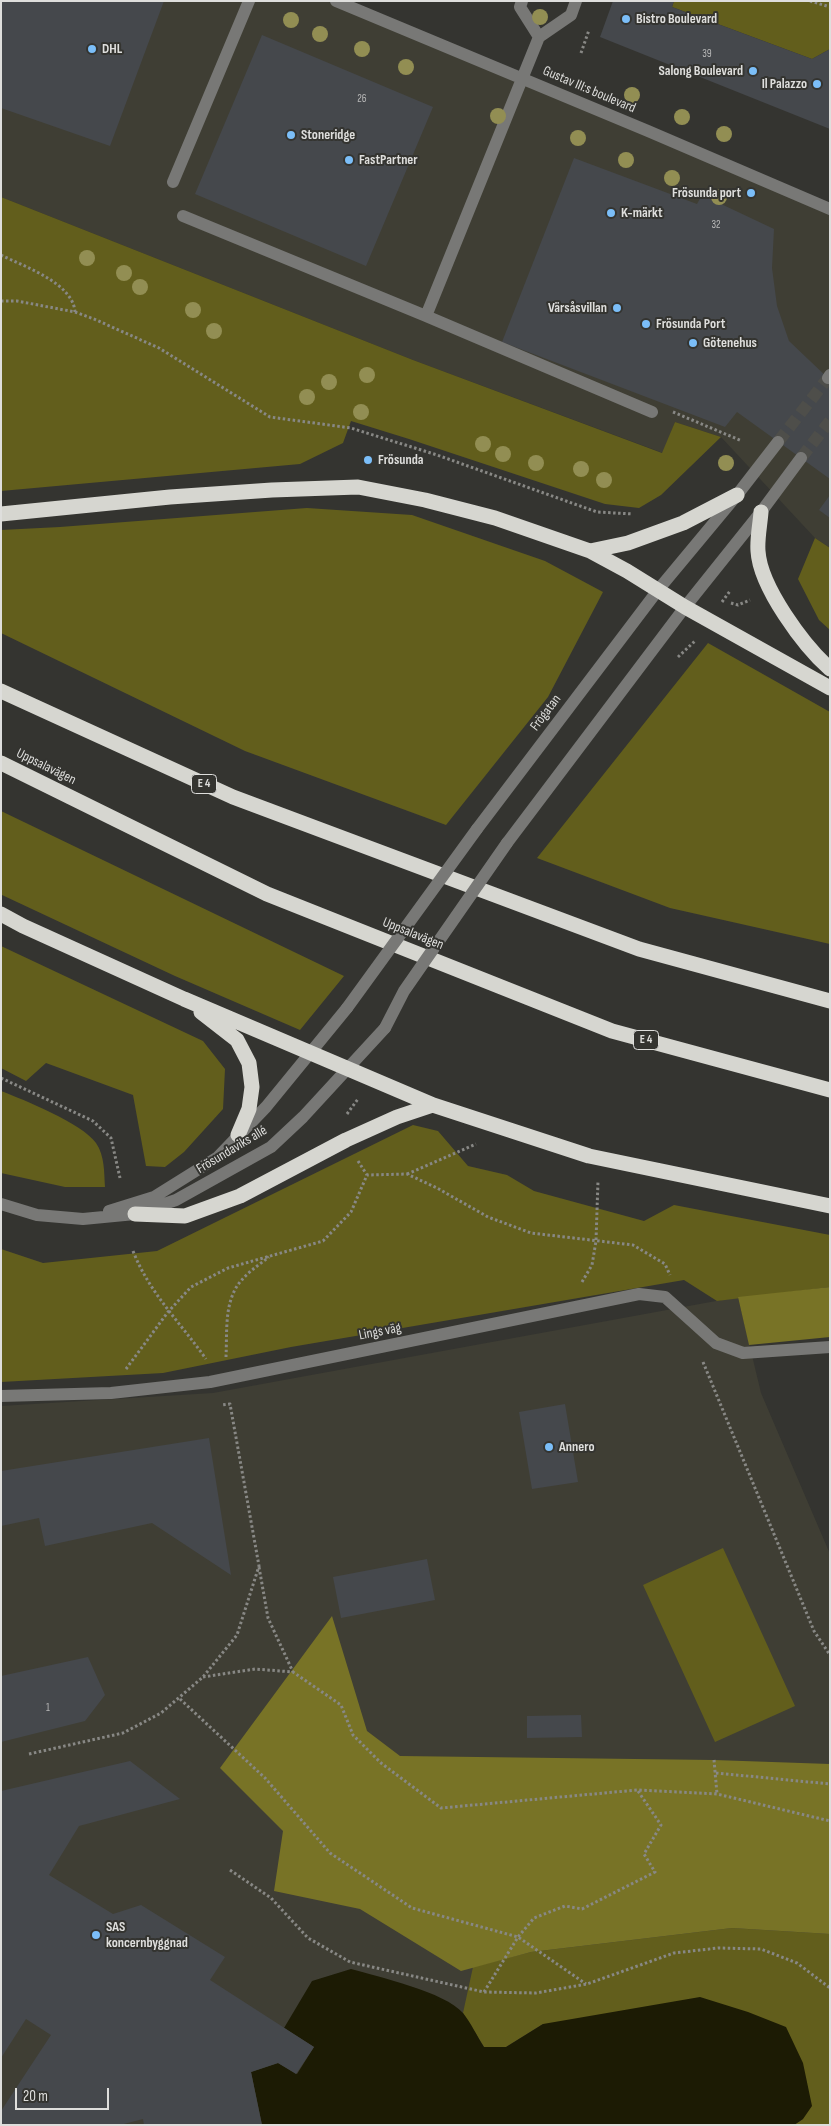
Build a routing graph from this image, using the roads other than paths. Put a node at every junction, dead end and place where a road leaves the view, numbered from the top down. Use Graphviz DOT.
graph roads {
  1 [pos="249,1"];
  2 [pos="336,1"];
  3 [pos="522,1"];
  4 [pos="576,1"];
  5 [pos="538,37"];
  6 [pos="521,78"];
  7 [pos="172,182"];
  8 [pos="830,209"];
  9 [pos="183,216"];
  10 [pos="426,316"];
  11 [pos="652,412"];
  12 [pos="778,442"];
  13 [pos="801,458"];
  14 [pos="737,495"];
  15 [pos="761,512"];
  16 [pos="1,514"];
  17 [pos="590,551"];
  18 [pos="658,590"];
  19 [pos="685,607"];
  20 [pos="830,669"];
  21 [pos="830,688"];
  22 [pos="1,691"];
  23 [pos="1,763"];
  24 [pos="1,914"];
  25 [pos="184,999"];
  26 [pos="830,1001"];
  27 [pos="347,1008"];
  28 [pos="310,1053"];
  29 [pos="348,1071"];
  30 [pos="830,1090"];
  31 [pos="433,1106"];
  32 [pos="238,1135"];
  33 [pos="1,1204"];
  34 [pos="830,1206"];
  35 [pos="135,1214"];
  36 [pos="83,1219"];
  37 [pos="830,1346"];
  38 [pos="1,1396"];
  1 -- 7 [label="street"];
  2 -- 6 [label="street, Gustav III:s boulevard"];
  3 -- 5 [label="street"];
  4 -- 5 [label="street"];
  5 -- 6 [label="street"];
  6 -- 8 [label="street, Gustav III:s boulevard"];
  6 -- 10 [label="street"];
  9 -- 10 [label="street"];
  10 -- 11 [label="street"];
  12 -- 14 [label="street, Frögatan"];
  13 -- 15 [label="street"];
  14 -- 17 [label="highway"];
  14 -- 18 [label="street, Frögatan"];
  15 -- 19 [label="street"];
  15 -- 20 [label="highway"];
  16 -- 17 [label="highway"];
  17 -- 18 [label="highway"];
  18 -- 19 [label="highway"];
  18 -- 27 [label="street, Frögatan, bridge"];
  19 -- 21 [label="highway"];
  19 -- 29 [label="street, Frösundaviks allé, bridge"];
  22 -- 26 [label="highway, E 4"];
  23 -- 30 [label="highway, Uppsalavägen / E 4"];
  24 -- 25 [label="highway"];
  25 -- 28 [label="highway"];
  25 -- 32 [label="highway"];
  27 -- 28 [label="street, Frösundaviks allé"];
  28 -- 29 [label="highway"];
  28 -- 32 [label="street, Frösundaviks allé"];
  29 -- 31 [label="highway"];
  29 -- 35 [label="street, Frösundaviks allé"];
  31 -- 34 [label="highway"];
  31 -- 35 [label="highway"];
  32 -- 36 [label="street, Frösundaviks allé"];
  33 -- 36 [label="street, Frösundaviks allé"];
  35 -- 36 [label="street, Frösundaviks allé"];
  37 -- 38 [label="street, Lings väg"];
}
